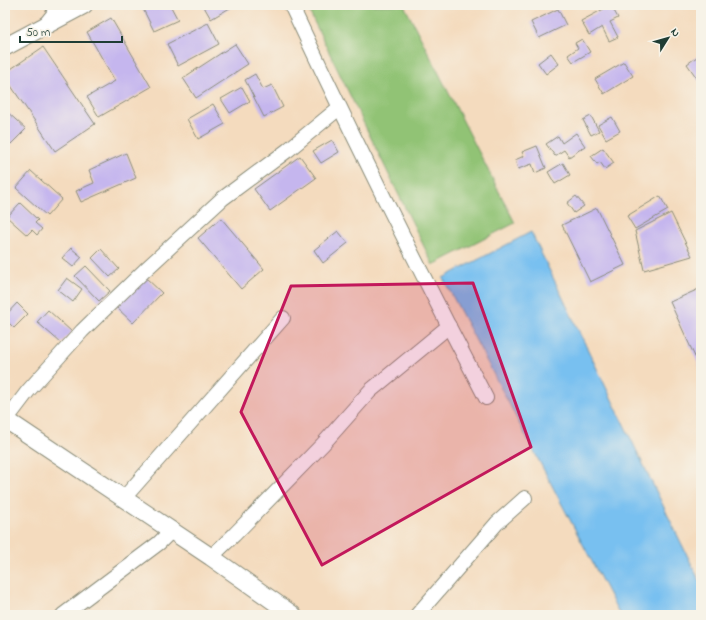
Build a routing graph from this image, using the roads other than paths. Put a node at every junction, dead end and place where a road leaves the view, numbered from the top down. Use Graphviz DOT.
graph roads {
  1 [pos="52,5"];
  2 [pos="84,5"];
  3 [pos="291,5"];
  4 [pos="44,26"];
  5 [pos="5,47"];
  6 [pos="340,108"];
  7 [pos="283,318"];
  8 [pos="448,326"];
  9 [pos="486,398"];
  10 [pos="5,420"];
  11 [pos="525,498"];
  12 [pos="123,499"];
  13 [pos="171,531"];
  14 [pos="211,557"];
  15 [pos="63,615"];
  16 [pos="293,615"];
  17 [pos="417,615"];
  1 -- 4 [label="street"];
  2 -- 4 [label="street"];
  3 -- 6 [label="street"];
  4 -- 5 [label="street"];
  6 -- 8 [label="street"];
  6 -- 10 [label="street"];
  7 -- 12 [label="street"];
  8 -- 9 [label="street"];
  8 -- 14 [label="street"];
  10 -- 12 [label="street"];
  11 -- 17 [label="street"];
  12 -- 13 [label="street"];
  13 -- 14 [label="street"];
  13 -- 15 [label="street"];
  14 -- 16 [label="street"];
}
